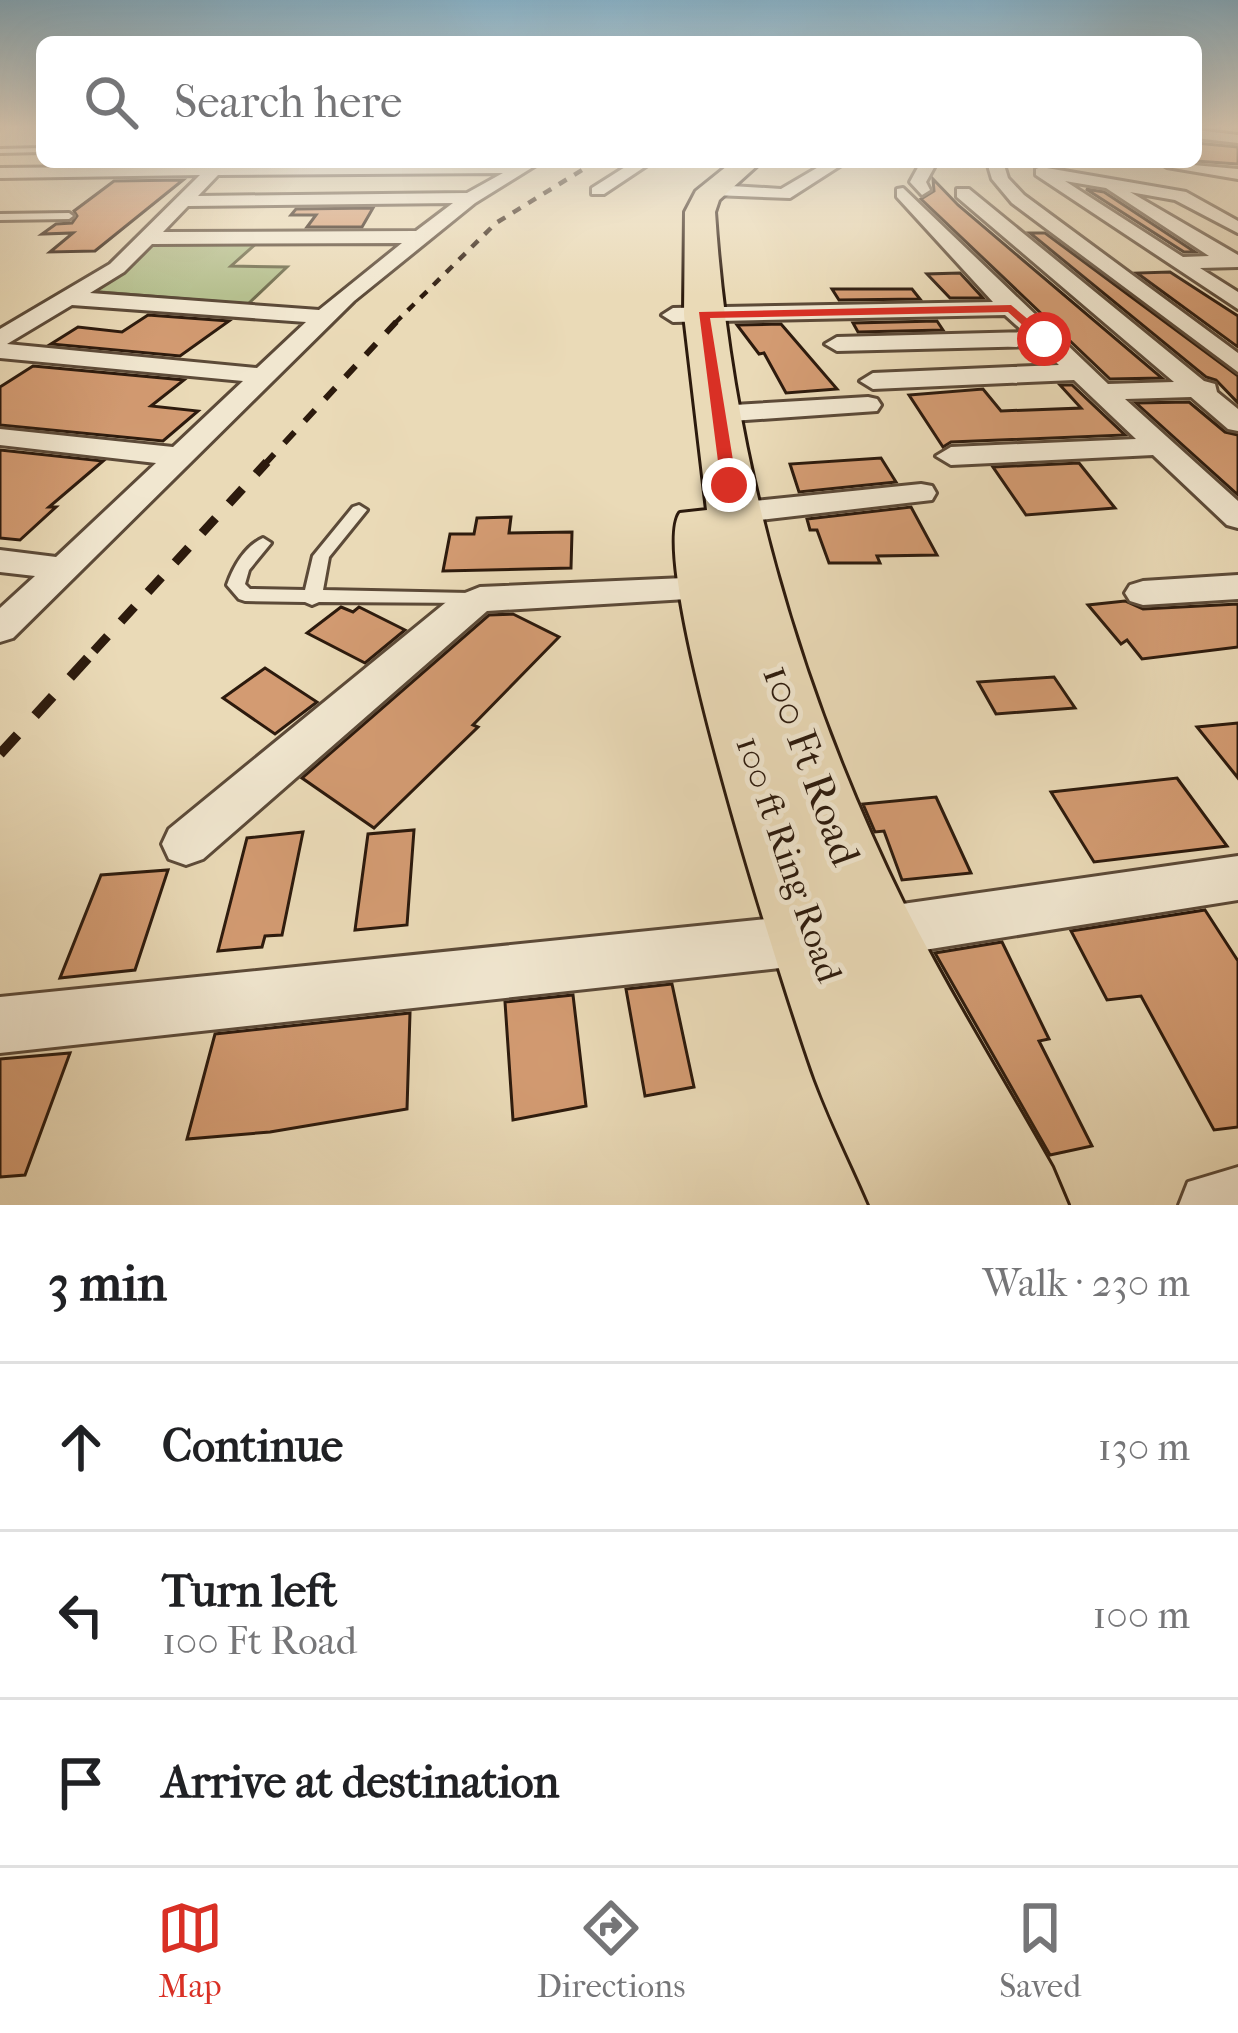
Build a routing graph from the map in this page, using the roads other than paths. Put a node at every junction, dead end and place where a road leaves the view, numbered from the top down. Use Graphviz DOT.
graph roads {
  1 [pos="24,183"];
  2 [pos="201,183"];
  3 [pos="496,183"];
  4 [pos="609,183"];
  5 [pos="701,183"];
  6 [pos="713,183"];
  7 [pos="743,183"];
  8 [pos="802,183"];
  9 [pos="917,183"];
  10 [pos="1004,183"];
  11 [pos="1069,183"];
  12 [pos="1105,184"];
  13 [pos="14,190"];
  14 [pos="598,190"];
  15 [pos="912,192"];
  16 [pos="1171,193"];
  17 [pos="1217,194"];
  18 [pos="471,198"];
  19 [pos="183,202"];
  20 [pos="671,207"];
  21 [pos="69,216"];
  22 [pos="0,217"];
  23 [pos="1238,228"];
  24 [pos="420,237"];
  25 [pos="148,238"];
  26 [pos="1236,262"];
  27 [pos="1178,263"];
  28 [pos="1103,266"];
  29 [pos="1048,268"];
  30 [pos="68,298"];
  31 [pos="1238,302"];
  32 [pos="702,305"];
  33 [pos="1011,308"];
  34 [pos="325,317"];
  35 [pos="0,339"];
  36 [pos="1044,339"];
  37 [pos="837,344"];
  38 [pos="0,351"];
  39 [pos="1238,365"];
  40 [pos="1081,372"];
  41 [pos="266,376"];
  42 [pos="1238,388"];
  43 [pos="1196,389"];
  44 [pos="1102,392"];
  45 [pos="717,414"];
  46 [pos="1238,423"];
  47 [pos="0,437"];
  48 [pos="1160,446"];
  49 [pos="951,456"];
  50 [pos="182,457"];
  51 [pos="921,493"];
  52 [pos="359,510"];
  53 [pos="734,513"];
  54 [pos="1238,518"];
  55 [pos="263,543"];
  56 [pos="0,561"];
  57 [pos="64,569"];
  58 [pos="1238,587"];
  59 [pos="707,589"];
  60 [pos="1143,593"];
  61 [pos="312,598"];
  62 [pos="480,599"];
  63 [pos="0,629"];
  64 [pos="186,844"];
  65 [pos="1238,878"];
  66 [pos="845,936"];
  67 [pos="0,1025"];
  68 [pos="1238,1199"];
  69 [pos="925,1205"];
  70 [pos="1014,1205"];
  71 [pos="1211,1205"];
  1 -- 13 [label="street"];
  2 -- 19 [label="street"];
  3 -- 18 [label="street"];
  4 -- 14 [label="street"];
  5 -- 20 [label="main road"];
  6 -- 32 [label="main road"];
  7 -- 8 [label="street"];
  9 -- 15 [label="street"];
  10 -- 28 [label="street"];
  11 -- 27 [label="street"];
  12 -- 16 [label="street"];
  12 -- 26 [label="street"];
  15 -- 29 [label="street"];
  15 -- 33 [label="street"];
  16 -- 17 [label="street"];
  16 -- 23 [label="street"];
  18 -- 19 [label="street"];
  18 -- 24 [label="street"];
  19 -- 25 [label="street"];
  21 -- 22 [label="lane"];
  24 -- 25 [label="street"];
  24 -- 34 [label="street"];
  25 -- 30 [label="street"];
  26 -- 27 [label="street"];
  27 -- 28 [label="street"];
  27 -- 31 [label="street"];
  28 -- 29 [label="street"];
  28 -- 39 [label="street"];
  29 -- 43 [label="street"];
  30 -- 34 [label="street"];
  30 -- 35 [label="street"];
  32 -- 33 [label="street"];
  32 -- 45 [label="main road, 100 Ft Road"];
  32 -- 59 [label="main road, 100 ft Ring Road"];
  33 -- 36 [label="street"];
  34 -- 41 [label="street"];
  36 -- 37 [label="street"];
  36 -- 40 [label="street"];
  38 -- 41 [label="street"];
  40 -- 44 [label="street"];
  40 -- 45 [label="street"];
  41 -- 50 [label="street"];
  42 -- 43 [label="street"];
  43 -- 44 [label="street"];
  43 -- 46 [label="street"];
  44 -- 48 [label="street"];
  45 -- 53 [label="main road, 100 Ft Road"];
  47 -- 50 [label="street"];
  48 -- 49 [label="street"];
  48 -- 54 [label="street"];
  50 -- 57 [label="street"];
  51 -- 53 [label="street"];
  52 -- 61 [label="lane"];
  53 -- 66 [label="main road, 100 Ft Road"];
  55 -- 61 [label="lane"];
  56 -- 57 [label="street"];
  57 -- 63 [label="street"];
  58 -- 60 [label="street"];
  59 -- 62 [label="street"];
  59 -- 66 [label="main road, 100 ft Ring Road"];
  61 -- 62 [label="lane"];
  62 -- 64 [label="street"];
  65 -- 66 [label="street"];
  66 -- 67 [label="street"];
  66 -- 69 [label="main road, 100 ft Ring Road"];
  66 -- 70 [label="main road, 100 Ft Road"];
  68 -- 71 [label="street"];
}
